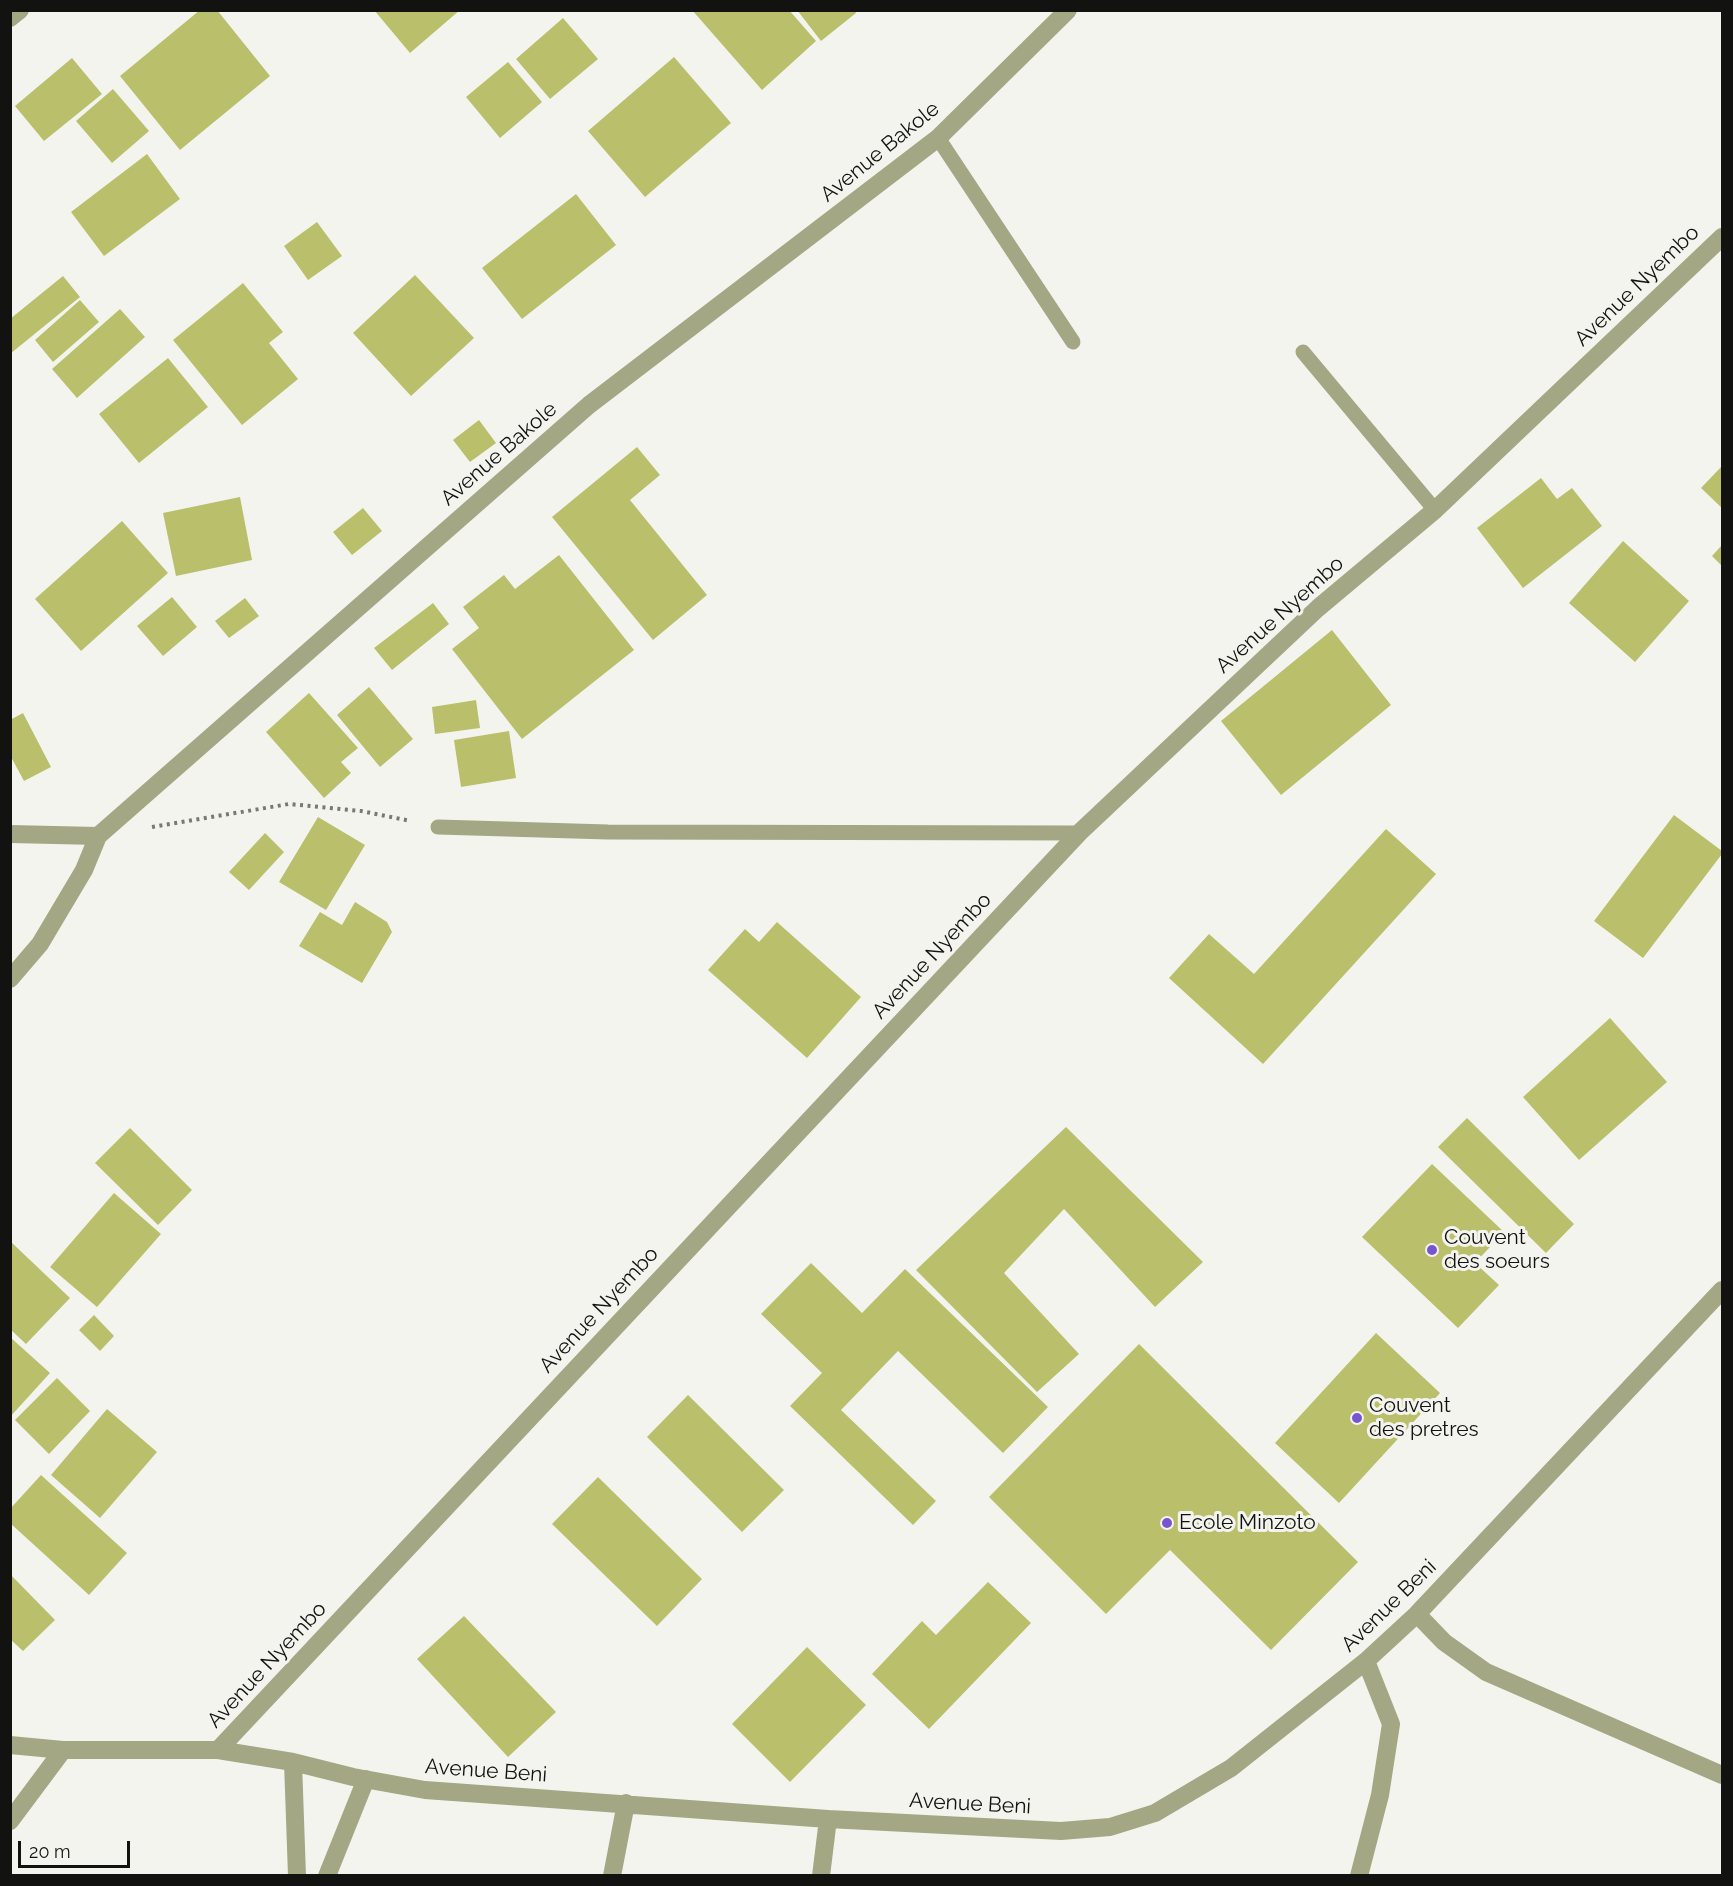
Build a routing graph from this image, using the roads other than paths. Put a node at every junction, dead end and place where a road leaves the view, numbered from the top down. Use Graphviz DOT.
graph roads {
  1 [pos="20,10"];
  2 [pos="1068,10"];
  3 [pos="10,18"];
  4 [pos="938,138"];
  5 [pos="1722,237"];
  6 [pos="1073,342"];
  7 [pos="1303,352"];
  8 [pos="1435,510"];
  9 [pos="438,827"];
  10 [pos="1079,833"];
  11 [pos="10,834"];
  12 [pos="98,836"];
  13 [pos="10,979"];
  14 [pos="1722,1290"];
  15 [pos="1417,1614"];
  16 [pos="1366,1661"];
  17 [pos="10,1745"];
  18 [pos="63,1750"];
  19 [pos="218,1750"];
  20 [pos="293,1762"];
  21 [pos="1722,1775"];
  22 [pos="366,1779"];
  23 [pos="626,1803"];
  24 [pos="828,1819"];
  25 [pos="10,1821"];
  26 [pos="297,1875"];
  27 [pos="327,1875"];
  28 [pos="612,1875"];
  29 [pos="820,1875"];
  30 [pos="1359,1875"];
  1 -- 3 [label="street"];
  2 -- 4 [label="street, Avenue Bakole"];
  4 -- 6 [label="lane"];
  4 -- 12 [label="street, Avenue Bakole"];
  5 -- 8 [label="street, Avenue Nyembo"];
  7 -- 8 [label="lane"];
  8 -- 10 [label="street, Avenue Nyembo"];
  9 -- 10 [label="lane"];
  10 -- 19 [label="street, Avenue Nyembo"];
  11 -- 12 [label="street"];
  12 -- 13 [label="street, Avenue Bakole"];
  14 -- 15 [label="street, Avenue Beni"];
  15 -- 16 [label="street, Avenue Beni"];
  15 -- 21 [label="street"];
  16 -- 24 [label="street, Avenue Beni"];
  16 -- 30 [label="street"];
  17 -- 18 [label="street, Avenue Beni"];
  18 -- 19 [label="street, Avenue Beni"];
  18 -- 25 [label="street"];
  19 -- 20 [label="street, Avenue Beni"];
  20 -- 22 [label="street, Avenue Beni"];
  20 -- 26 [label="street"];
  22 -- 23 [label="street, Avenue Beni"];
  22 -- 27 [label="street"];
  23 -- 24 [label="street, Avenue Beni"];
  23 -- 28 [label="street"];
  24 -- 29 [label="street"];
}
